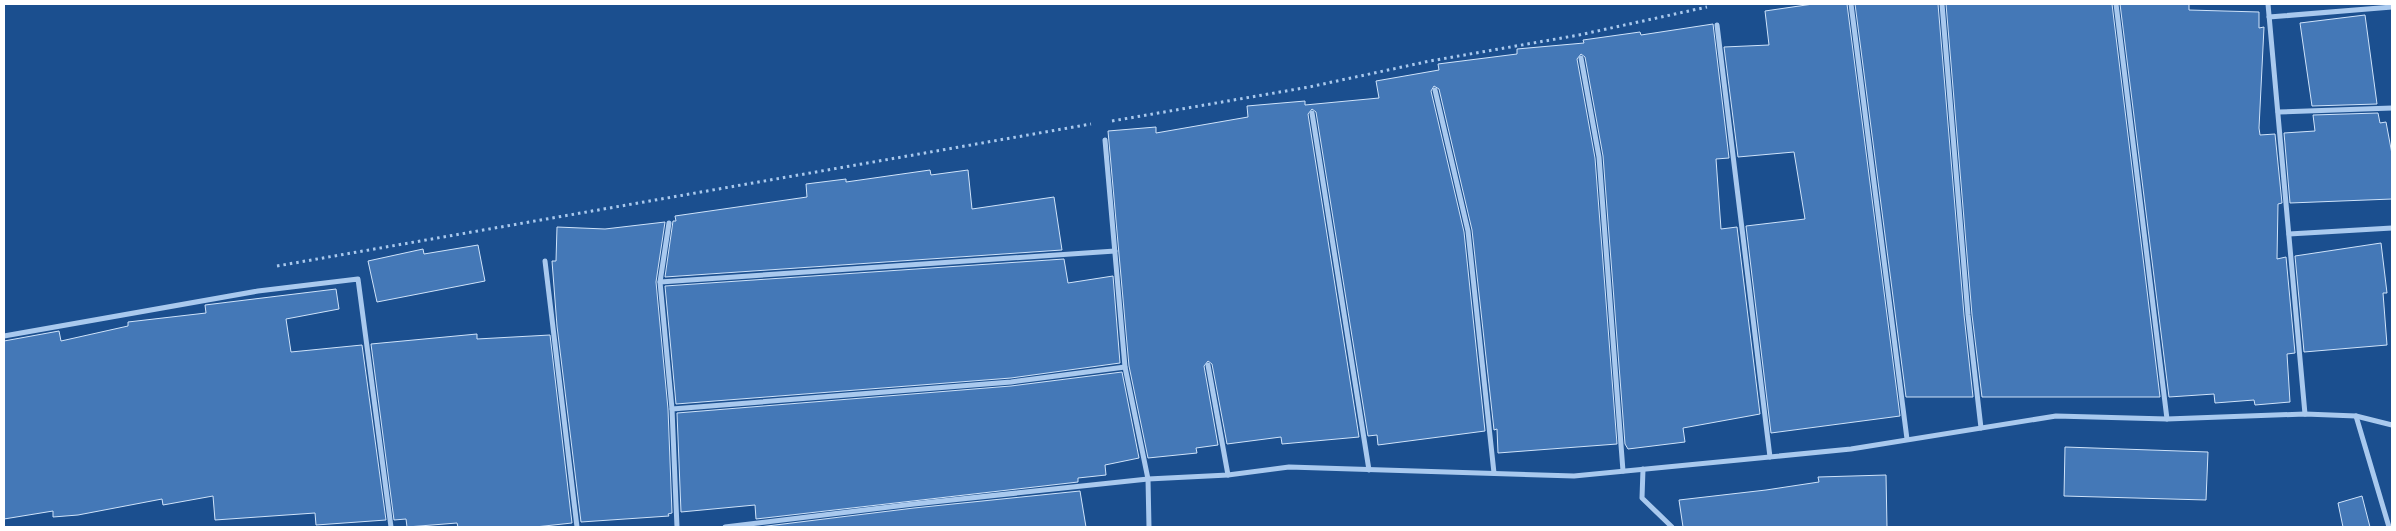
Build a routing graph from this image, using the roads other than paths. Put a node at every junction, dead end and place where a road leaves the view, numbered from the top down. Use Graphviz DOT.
graph roads {
  1 [pos="1851,4"];
  2 [pos="1942,4"];
  3 [pos="2116,4"];
  4 [pos="2268,4"];
  5 [pos="2392,7"];
  6 [pos="2269,17"];
  7 [pos="1717,25"];
  8 [pos="1581,58"];
  9 [pos="1435,90"];
  10 [pos="2392,108"];
  11 [pos="2278,112"];
  12 [pos="1312,113"];
  13 [pos="1105,140"];
  14 [pos="669,223"];
  15 [pos="2392,228"];
  16 [pos="2289,234"];
  17 [pos="1114,251"];
  18 [pos="545,261"];
  19 [pos="660,282"];
  20 [pos="4,336"];
  21 [pos="1208,365"];
  22 [pos="1125,367"];
  23 [pos="672,409"];
  24 [pos="2306,414"];
  25 [pos="2356,416"];
  26 [pos="2167,419"];
  27 [pos="2392,425"];
  28 [pos="1981,428"];
  29 [pos="1907,439"];
  30 [pos="1770,457"];
  31 [pos="1643,469"];
  32 [pos="1369,470"];
  33 [pos="1623,471"];
  34 [pos="1494,473"];
  35 [pos="1228,475"];
  36 [pos="1148,479"];
  37 [pos="391,527"];
  38 [pos="577,527"];
  39 [pos="677,527"];
  40 [pos="725,527"];
  41 [pos="1149,527"];
  42 [pos="1672,527"];
  43 [pos="2389,527"];
  1 -- 29 [label="street"];
  2 -- 28 [label="street"];
  3 -- 26 [label="street"];
  4 -- 6 [label="street"];
  5 -- 6 [label="street"];
  6 -- 11 [label="street"];
  7 -- 30 [label="street"];
  8 -- 33 [label="street"];
  9 -- 34 [label="street"];
  10 -- 11 [label="street"];
  11 -- 16 [label="street"];
  12 -- 32 [label="street"];
  13 -- 17 [label="street"];
  14 -- 19 [label="street"];
  15 -- 16 [label="street"];
  16 -- 24 [label="street"];
  17 -- 19 [label="street"];
  17 -- 22 [label="street"];
  18 -- 38 [label="street"];
  19 -- 23 [label="street"];
  20 -- 37 [label="street"];
  21 -- 35 [label="street"];
  22 -- 23 [label="street"];
  22 -- 36 [label="street"];
  23 -- 39 [label="street"];
  24 -- 25 [label="street"];
  24 -- 26 [label="street"];
  25 -- 27 [label="street"];
  25 -- 43 [label="street"];
  26 -- 28 [label="street"];
  28 -- 29 [label="street"];
  29 -- 30 [label="street"];
  30 -- 31 [label="street"];
  31 -- 33 [label="street"];
  31 -- 42 [label="street"];
  32 -- 34 [label="street"];
  32 -- 35 [label="street"];
  33 -- 34 [label="street"];
  35 -- 36 [label="street"];
  36 -- 40 [label="street"];
  36 -- 41 [label="street"];
}
